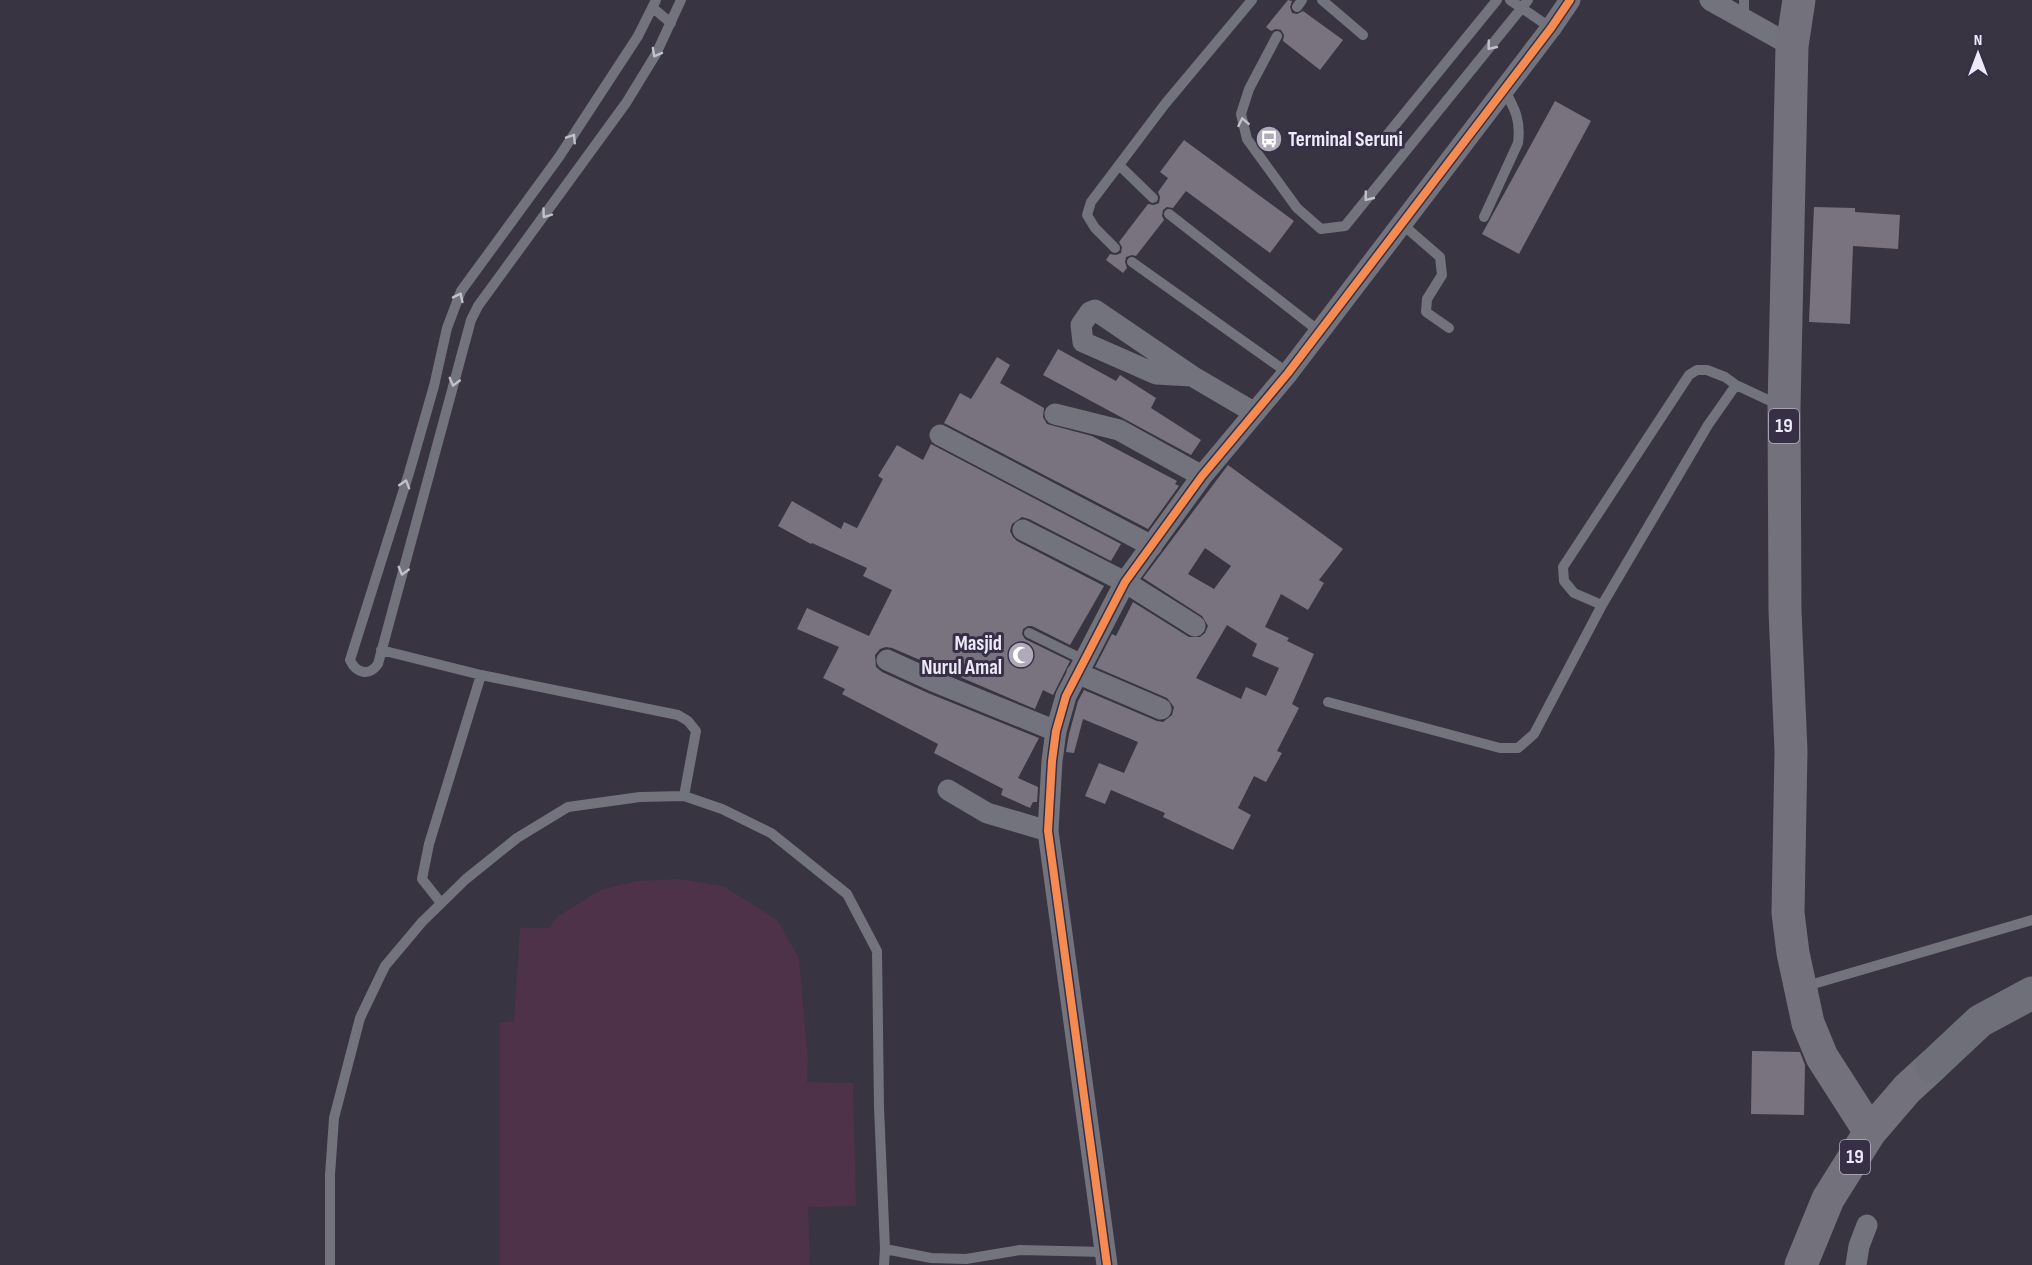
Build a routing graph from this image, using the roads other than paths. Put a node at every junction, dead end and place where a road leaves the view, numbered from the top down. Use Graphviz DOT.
graph roads {
  1 [pos="681,0"];
  2 [pos="1252,0"];
  3 [pos="1322,0"];
  4 [pos="1497,0"];
  5 [pos="1510,0"];
  6 [pos="1570,0"];
  7 [pos="1710,0"];
  8 [pos="1799,0"];
  9 [pos="1525,3"];
  10 [pos="655,4"];
  11 [pos="1744,9"];
  12 [pos="671,23"];
  13 [pos="1551,28"];
  14 [pos="1363,35"];
  15 [pos="1277,36"];
  16 [pos="1792,46"];
  17 [pos="1504,89"];
  18 [pos="1387,135"];
  19 [pos="1119,165"];
  20 [pos="1153,198"];
  21 [pos="1169,214"];
  22 [pos="1484,217"];
  23 [pos="1402,224"];
  24 [pos="1115,248"];
  25 [pos="1132,262"];
  26 [pos="1449,328"];
  27 [pos="1320,332"];
  28 [pos="1288,374"];
  29 [pos="1192,376"];
  30 [pos="1736,386"];
  31 [pos="1784,408"];
  32 [pos="1255,413"];
  33 [pos="1055,414"];
  34 [pos="940,435"];
  35 [pos="1202,476"];
  36 [pos="1023,530"];
  37 [pos="1152,546"];
  38 [pos="1125,582"];
  39 [pos="1602,604"];
  40 [pos="1195,626"];
  41 [pos="1029,633"];
  42 [pos="381,650"];
  43 [pos="887,660"];
  44 [pos="1080,667"];
  45 [pos="481,675"];
  46 [pos="1328,702"];
  47 [pos="1161,709"];
  48 [pos="1056,731"];
  49 [pos="948,790"];
  50 [pos="684,796"];
  51 [pos="1048,831"];
  52 [pos="441,903"];
  53 [pos="2032,920"];
  54 [pos="1800,988"];
  55 [pos="2032,993"];
  56 [pos="2032,1017"];
  57 [pos="1932,1066"];
  58 [pos="1870,1132"];
  59 [pos="1867,1225"];
  60 [pos="885,1249"];
  61 [pos="1106,1259"];
  62 [pos="330,1265"];
  63 [pos="884,1265"];
  64 [pos="1801,1265"];
  65 [pos="1856,1265"];
  1 -- 12 [label="lane"];
  2 -- 19 [label="lane"];
  3 -- 14 [label="lane"];
  4 -- 18 [label="lane"];
  5 -- 9 [label="lane"];
  6 -- 13 [label="street"];
  7 -- 11 [label="street"];
  8 -- 16 [label="highway, 19"];
  9 -- 13 [label="lane"];
  9 -- 15 [label="lane, one-way"];
  10 -- 12 [label="lane"];
  42 -- 10 [label="lane, one-way"];
  11 -- 16 [label="street"];
  12 -- 42 [label="lane, one-way"];
  13 -- 17 [label="street"];
  16 -- 31 [label="highway, 19"];
  17 -- 22 [label="lane"];
  17 -- 23 [label="street"];
  19 -- 20 [label="lane"];
  19 -- 24 [label="lane"];
  21 -- 27 [label="lane"];
  23 -- 26 [label="lane"];
  23 -- 27 [label="street"];
  25 -- 28 [label="lane"];
  27 -- 28 [label="street"];
  28 -- 32 [label="street"];
  29 -- 29 [label="street"];
  29 -- 32 [label="street"];
  30 -- 31 [label="lane"];
  30 -- 39 [label="lane"];
  30 -- 39 [label="lane"];
  31 -- 54 [label="highway, 19"];
  32 -- 35 [label="street"];
  33 -- 35 [label="street"];
  34 -- 37 [label="street"];
  35 -- 37 [label="street"];
  36 -- 38 [label="street"];
  37 -- 38 [label="street"];
  38 -- 40 [label="street"];
  38 -- 44 [label="street"];
  39 -- 46 [label="lane"];
  41 -- 44 [label="lane"];
  42 -- 45 [label="lane"];
  43 -- 48 [label="street"];
  44 -- 47 [label="street"];
  44 -- 48 [label="street"];
  45 -- 50 [label="lane"];
  45 -- 52 [label="lane"];
  48 -- 51 [label="street"];
  49 -- 51 [label="street"];
  50 -- 52 [label="lane"];
  50 -- 60 [label="lane"];
  51 -- 61 [label="street"];
  52 -- 62 [label="lane"];
  53 -- 54 [label="lane"];
  54 -- 58 [label="highway, 19"];
  55 -- 57 [label="highway"];
  56 -- 57 [label="highway"];
  57 -- 58 [label="highway, 19"];
  58 -- 64 [label="highway, 19"];
  59 -- 65 [label="street"];
  60 -- 61 [label="lane"];
  60 -- 63 [label="lane"];
}
